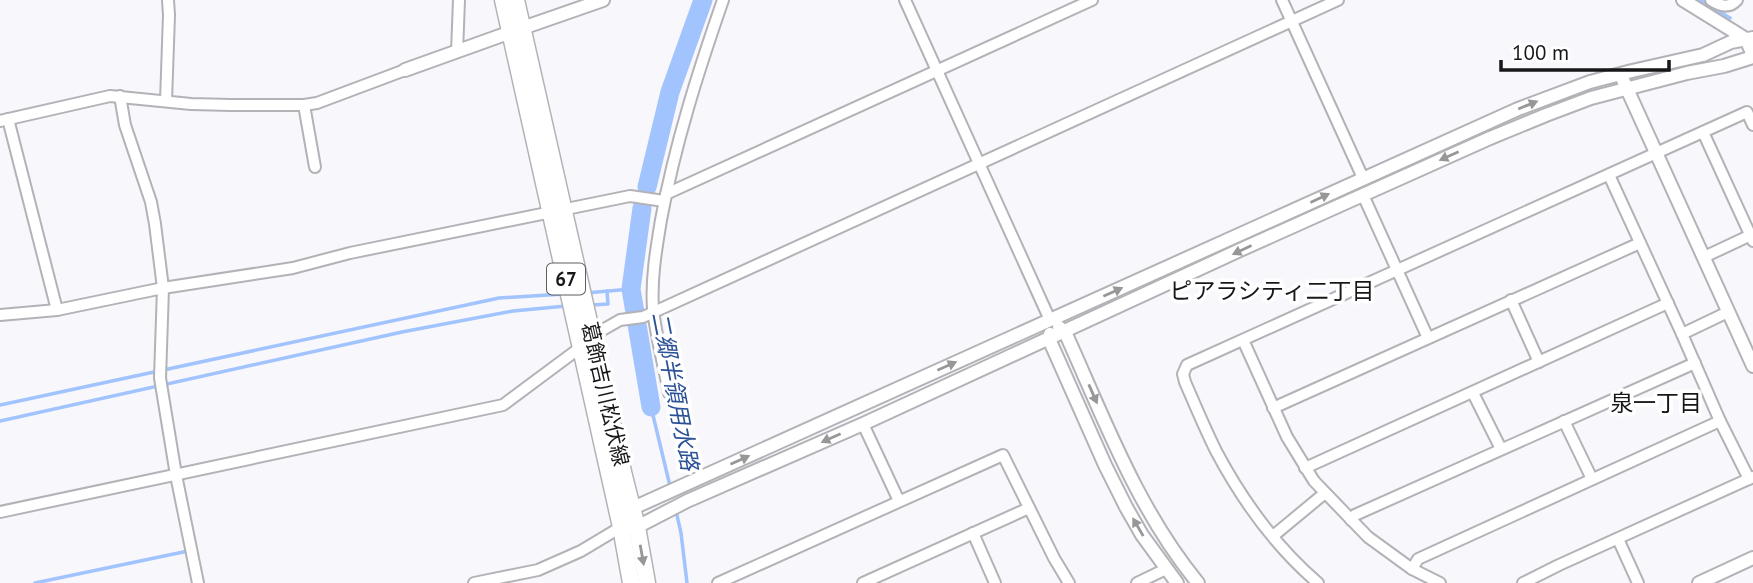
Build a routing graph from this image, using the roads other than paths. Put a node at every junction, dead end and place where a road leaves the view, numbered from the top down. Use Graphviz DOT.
graph roads {
  1 [pos="168,0"];
  2 [pos="459,0"];
  3 [pos="503,0"];
  4 [pos="516,0"];
  5 [pos="603,0"];
  6 [pos="723,0"];
  7 [pos="905,0"];
  8 [pos="1093,0"];
  9 [pos="1282,0"];
  10 [pos="1338,0"];
  11 [pos="1683,0"];
  12 [pos="1711,0"];
  13 [pos="1737,0"];
  14 [pos="1291,21"];
  15 [pos="517,30"];
  16 [pos="1749,39"];
  17 [pos="457,51"];
  18 [pos="1753,56"];
  19 [pos="405,71"];
  20 [pos="937,71"];
  21 [pos="1620,74"];
  22 [pos="1627,88"];
  23 [pos="120,96"];
  24 [pos="166,101"];
  25 [pos="304,105"];
  26 [pos="4,120"];
  27 [pos="1753,125"];
  28 [pos="1703,132"];
  29 [pos="1657,153"];
  30 [pos="979,163"];
  31 [pos="315,167"];
  32 [pos="1609,175"];
  33 [pos="1363,178"];
  34 [pos="1363,195"];
  35 [pos="665,197"];
  36 [pos="557,211"];
  37 [pos="1752,237"];
  38 [pos="1640,243"];
  39 [pos="1704,257"];
  40 [pos="1398,270"];
  41 [pos="163,288"];
  42 [pos="1511,300"];
  43 [pos="1668,303"];
  44 [pos="57,310"];
  45 [pos="1728,312"];
  46 [pos="648,314"];
  47 [pos="0,315"];
  48 [pos="1050,320"];
  49 [pos="1065,332"];
  50 [pos="1682,334"];
  51 [pos="1428,338"];
  52 [pos="1049,339"];
  53 [pos="1243,340"];
  54 [pos="587,342"];
  55 [pos="1539,362"];
  56 [pos="1695,363"];
  57 [pos="1753,366"];
  58 [pos="670,393"];
  59 [pos="1473,393"];
  60 [pos="1273,408"];
  61 [pos="1564,421"];
  62 [pos="1720,421"];
  63 [pos="863,424"];
  64 [pos="1501,449"];
  65 [pos="1306,468"];
  66 [pos="176,475"];
  67 [pos="1751,478"];
  68 [pos="1592,479"];
  69 [pos="1325,493"];
  70 [pos="899,501"];
  71 [pos="633,508"];
  72 [pos="1029,508"];
  73 [pos="0,512"];
  74 [pos="1351,520"];
  75 [pos="629,527"];
  76 [pos="973,533"];
  77 [pos="1273,536"];
  78 [pos="1618,539"];
  79 [pos="1753,558"];
  80 [pos="538,569"];
  81 [pos="1166,569"];
  82 [pos="1412,569"];
  83 [pos="1307,574"];
  84 [pos="541,582"];
  85 [pos="198,583"];
  86 [pos="474,583"];
  87 [pos="631,583"];
  88 [pos="647,583"];
  89 [pos="718,583"];
  90 [pos="863,583"];
  91 [pos="995,583"];
  92 [pos="1069,583"];
  93 [pos="1137,583"];
  94 [pos="1177,583"];
  95 [pos="1198,583"];
  96 [pos="1298,583"];
  97 [pos="1318,583"];
  98 [pos="1440,583"];
  99 [pos="1523,583"];
  100 [pos="1638,583"];
  101 [pos="1699,583"];
  1 -- 24 [label="street"];
  2 -- 17 [label="street"];
  3 -- 15 [label="main road, 葛飾吉川松伏線 / 67"];
  4 -- 15 [label="main road, 葛飾吉川松伏線 / 67"];
  5 -- 15 [label="street"];
  6 -- 35 [label="street"];
  7 -- 20 [label="street"];
  8 -- 20 [label="street"];
  9 -- 14 [label="street"];
  10 -- 14 [label="street"];
  11 -- 16 [label="street"];
  12 -- 13 [label="street"];
  14 -- 30 [label="street"];
  14 -- 33 [label="street"];
  15 -- 17 [label="street"];
  15 -- 36 [label="main road, 葛飾吉川松伏線 / 67"];
  16 -- 18 [label="street"];
  16 -- 21 [label="street"];
  17 -- 19 [label="street"];
  18 -- 22 [label="street"];
  19 -- 25 [label="street"];
  20 -- 30 [label="street"];
  20 -- 35 [label="street"];
  21 -- 22 [label="street"];
  33 -- 21 [label="street, one-way"];
  22 -- 29 [label="street"];
  22 -- 34 [label="street, one-way"];
  23 -- 24 [label="street"];
  23 -- 26 [label="street"];
  23 -- 41 [label="street"];
  24 -- 25 [label="street"];
  25 -- 31 [label="street"];
  26 -- 44 [label="street"];
  27 -- 28 [label="street"];
  28 -- 29 [label="street"];
  28 -- 37 [label="street"];
  29 -- 32 [label="street"];
  29 -- 39 [label="street"];
  30 -- 46 [label="street"];
  30 -- 48 [label="street"];
  32 -- 38 [label="street"];
  32 -- 40 [label="street"];
  48 -- 33 [label="street, one-way"];
  34 -- 40 [label="street"];
  34 -- 49 [label="street, one-way"];
  35 -- 36 [label="street"];
  35 -- 46 [label="street"];
  36 -- 41 [label="street"];
  36 -- 54 [label="main road, 葛飾吉川松伏線 / 67"];
  37 -- 39 [label="street"];
  38 -- 42 [label="street"];
  38 -- 43 [label="street"];
  39 -- 45 [label="street"];
  40 -- 51 [label="street"];
  40 -- 53 [label="street"];
  41 -- 44 [label="street"];
  41 -- 66 [label="street"];
  42 -- 51 [label="street"];
  42 -- 55 [label="street"];
  43 -- 50 [label="street"];
  43 -- 55 [label="street"];
  44 -- 47 [label="street"];
  45 -- 50 [label="street"];
  45 -- 57 [label="street"];
  46 -- 54 [label="street"];
  46 -- 58 [label="street"];
  48 -- 49 [label="street"];
  48 -- 52 [label="street"];
  71 -- 48 [label="street, one-way"];
  49 -- 52 [label="street"];
  49 -- 95 [label="street, one-way"];
  50 -- 56 [label="street"];
  51 -- 60 [label="street"];
  52 -- 63 [label="street"];
  81 -- 52 [label="street, one-way"];
  53 -- 60 [label="street"];
  53 -- 77 [label="street"];
  54 -- 66 [label="street"];
  54 -- 71 [label="main road, 葛飾吉川松伏線 / 67"];
  54 -- 75 [label="main road, 葛飾吉川松伏線 / 67"];
  55 -- 59 [label="street"];
  56 -- 61 [label="street"];
  56 -- 62 [label="street"];
  59 -- 64 [label="street"];
  59 -- 65 [label="street"];
  60 -- 65 [label="street"];
  61 -- 64 [label="street"];
  61 -- 68 [label="street"];
  62 -- 67 [label="street"];
  62 -- 68 [label="street"];
  63 -- 70 [label="street"];
  63 -- 75 [label="street, one-way"];
  64 -- 74 [label="street"];
  65 -- 69 [label="street"];
  66 -- 73 [label="street"];
  66 -- 85 [label="street"];
  67 -- 78 [label="street"];
  68 -- 82 [label="street"];
  69 -- 74 [label="street"];
  69 -- 77 [label="street"];
  70 -- 72 [label="street"];
  70 -- 89 [label="street"];
  71 -- 75 [label="main road, 葛飾吉川松伏線 / 67"];
  72 -- 76 [label="street"];
  72 -- 92 [label="street"];
  74 -- 82 [label="street"];
  75 -- 80 [label="street"];
  75 -- 87 [label="main road, 葛飾吉川松伏線 / 67"];
  75 -- 88 [label="main road, 葛飾吉川松伏線 / 67, one-way"];
  76 -- 90 [label="street"];
  76 -- 91 [label="street"];
  77 -- 83 [label="street"];
  78 -- 99 [label="street"];
  78 -- 100 [label="street"];
  79 -- 101 [label="street"];
  80 -- 84 [label="street"];
  80 -- 86 [label="street"];
  81 -- 93 [label="street"];
  81 -- 94 [label="street"];
  82 -- 98 [label="street"];
  83 -- 96 [label="street"];
  83 -- 97 [label="street"];
}
